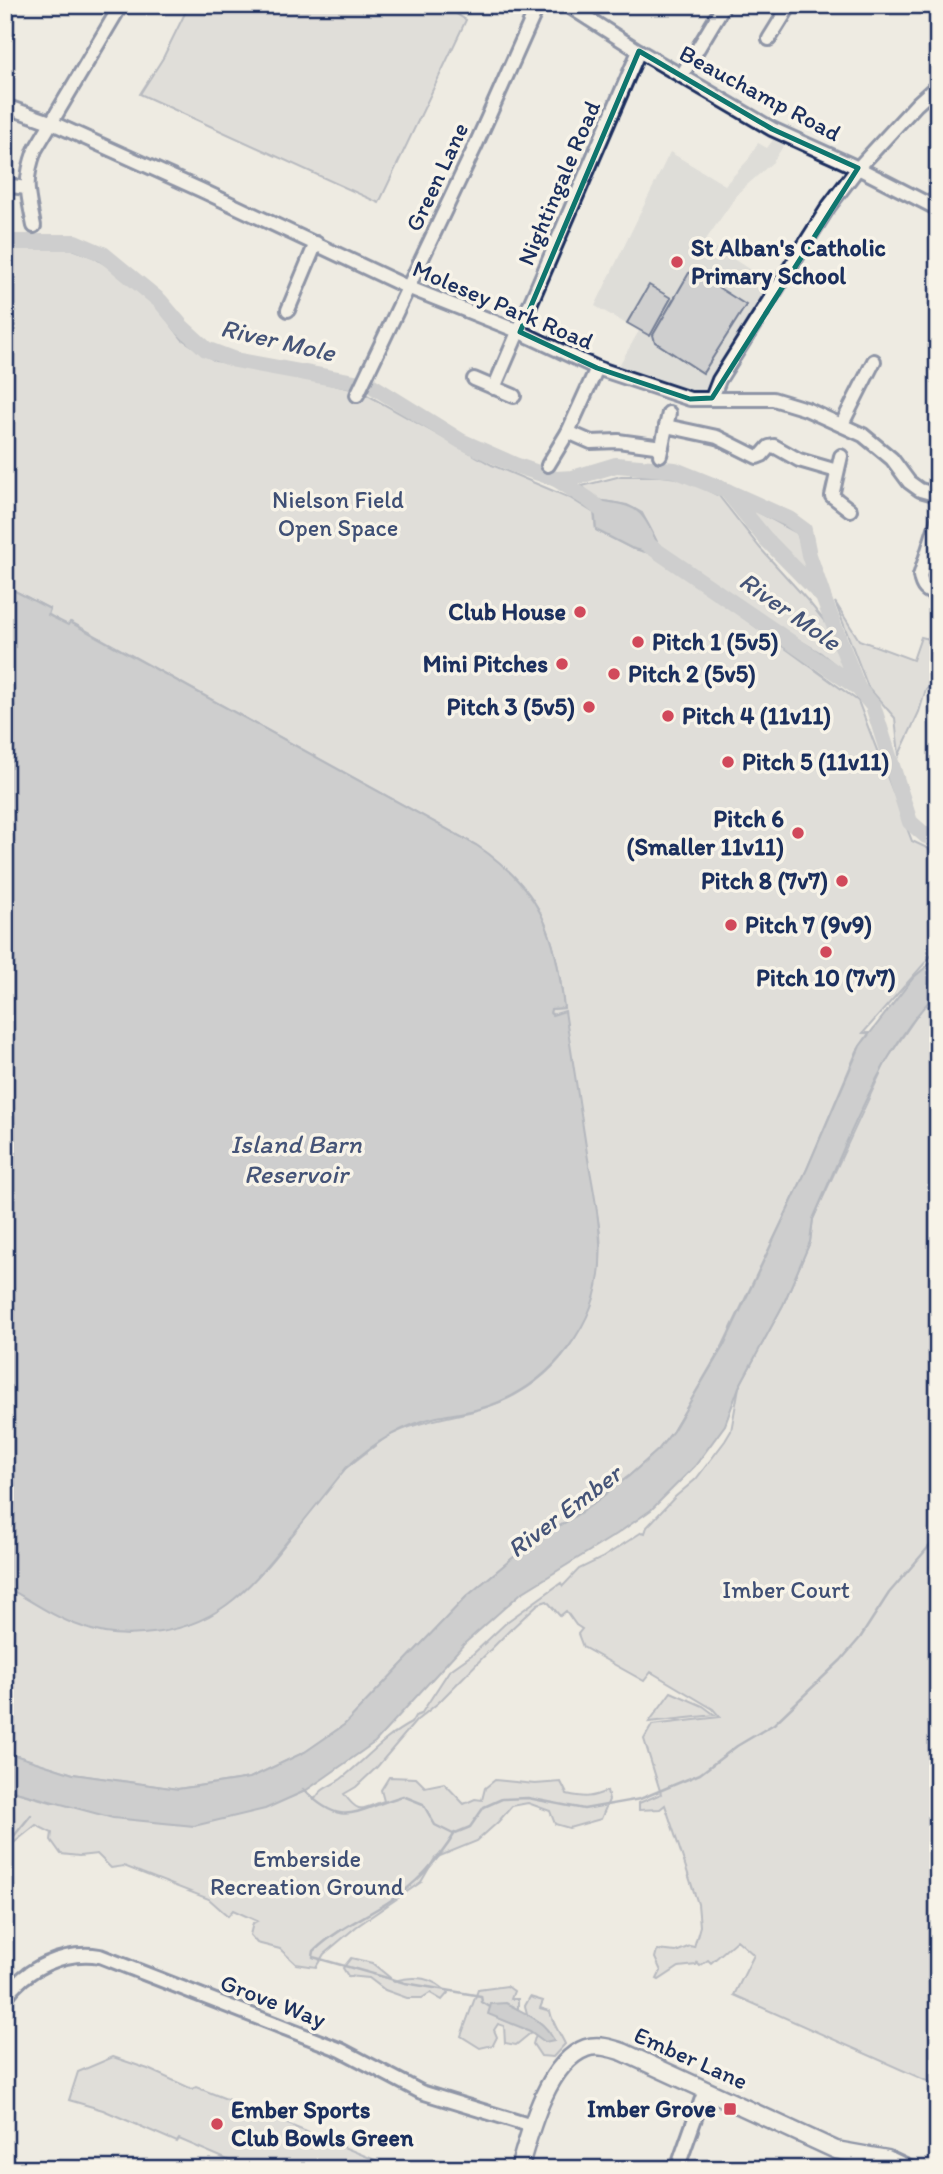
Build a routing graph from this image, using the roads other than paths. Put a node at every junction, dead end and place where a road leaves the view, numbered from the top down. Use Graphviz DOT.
graph roads {
  1 [pos="121,5"];
  2 [pos="538,5"];
  3 [pos="567,5"];
  4 [pos="724,5"];
  5 [pos="790,5"];
  6 [pos="769,39"];
  7 [pos="639,51"];
  8 [pos="682,75"];
  9 [pos="938,85"];
  10 [pos="5,106"];
  11 [pos="50,122"];
  12 [pos="858,168"];
  13 [pos="5,185"];
  14 [pos="26,188"];
  15 [pos="938,209"];
  16 [pos="34,226"];
  17 [pos="316,243"];
  18 [pos="407,287"];
  19 [pos="288,310"];
  20 [pos="520,332"];
  21 [pos="873,361"];
  22 [pos="597,368"];
  23 [pos="474,379"];
  24 [pos="495,388"];
  25 [pos="359,393"];
  26 [pos="514,396"];
  27 [pos="712,398"];
  28 [pos="842,424"];
  29 [pos="568,432"];
  30 [pos="841,456"];
  31 [pos="548,465"];
  32 [pos="838,471"];
  33 [pos="938,495"];
  34 [pos="850,510"];
  35 [pos="938,519"];
  36 [pos="938,595"];
  37 [pos="5,1998"];
  38 [pos="705,2090"];
  39 [pos="532,2126"];
  40 [pos="519,2169"];
  41 [pos="677,2169"];
  42 [pos="908,2169"];
  1 -- 11 [label="street"];
  2 -- 18 [label="street, Green Lane"];
  3 -- 7 [label="street, Beauchamp Road"];
  4 -- 8 [label="street"];
  5 -- 6 [label="street"];
  7 -- 8 [label="street, Beauchamp Road"];
  7 -- 20 [label="street, Nightingale Road"];
  8 -- 12 [label="street, Beauchamp Road"];
  9 -- 12 [label="street"];
  10 -- 11 [label="street, Molesey Park Road"];
  11 -- 14 [label="street"];
  11 -- 17 [label="street, Molesey Park Road"];
  12 -- 15 [label="street, Beauchamp Road"];
  12 -- 27 [label="street"];
  13 -- 14 [label="street"];
  14 -- 16 [label="street"];
  17 -- 18 [label="street, Molesey Park Road"];
  17 -- 19 [label="street"];
  18 -- 20 [label="street, Molesey Park Road"];
  18 -- 25 [label="street, Green Lane"];
  20 -- 22 [label="street, Molesey Park Road"];
  20 -- 24 [label="street, Nightingale Road"];
  21 -- 28 [label="street"];
  22 -- 27 [label="street, Molesey Park Road"];
  22 -- 29 [label="street"];
  23 -- 24 [label="street"];
  24 -- 26 [label="street"];
  27 -- 28 [label="street, Molesey Park Road"];
  28 -- 33 [label="street, Molesey Park Road"];
  29 -- 31 [label="street"];
  29 -- 32 [label="street"];
  30 -- 32 [label="street"];
  32 -- 34 [label="street"];
  35 -- 36 [label="street"];
  37 -- 39 [label="street, Grove Way"];
  38 -- 39 [label="main road, Ember Lane"];
  38 -- 41 [label="street"];
  38 -- 42 [label="main road, Ember Lane"];
  39 -- 40 [label="main road, Ember Lane"];
}
